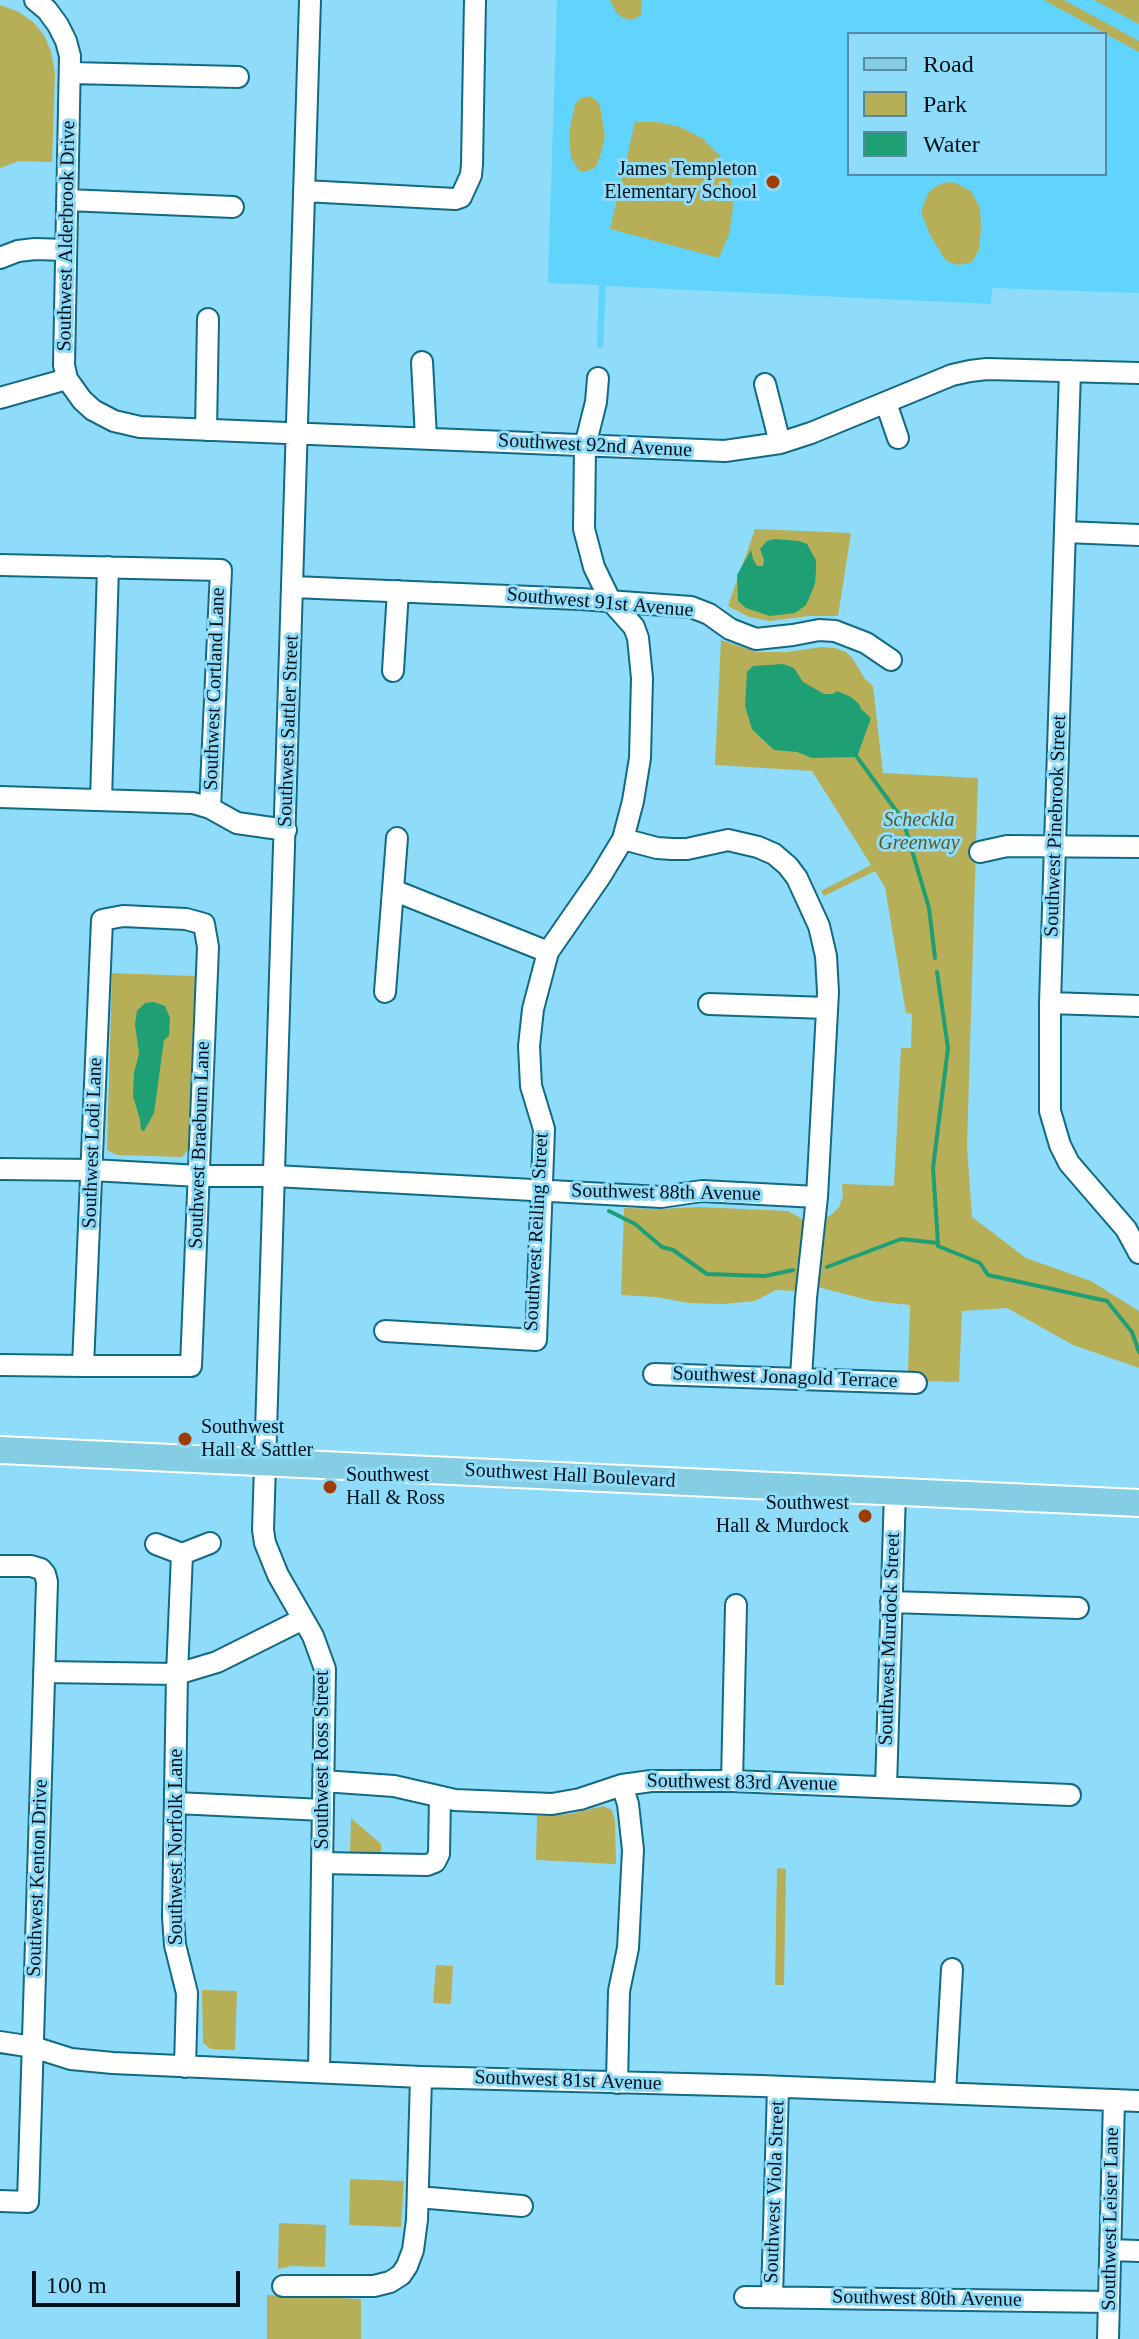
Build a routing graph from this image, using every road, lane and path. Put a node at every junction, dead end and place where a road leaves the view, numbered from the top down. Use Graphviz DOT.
graph roads {
  1 [pos="310,0"];
  2 [pos="475,0"];
  3 [pos="46,3"];
  4 [pos="71,73"];
  5 [pos="238,77"];
  6 [pos="304,191"];
  7 [pos="67,200"];
  8 [pos="233,207"];
  9 [pos="66,250"];
  10 [pos="0,258"];
  11 [pos="208,319"];
  12 [pos="422,362"];
  13 [pos="1070,371"];
  14 [pos="1139,373"];
  15 [pos="598,378"];
  16 [pos="67,379"];
  17 [pos="765,384"];
  18 [pos="0,398"];
  19 [pos="886,403"];
  20 [pos="206,430"];
  21 [pos="296,434"];
  22 [pos="426,438"];
  23 [pos="898,438"];
  24 [pos="780,443"];
  25 [pos="585,446"];
  26 [pos="1065,532"];
  27 [pos="1139,535"];
  28 [pos="0,565"];
  29 [pos="108,567"];
  30 [pos="293,587"];
  31 [pos="398,591"];
  32 [pos="610,600"];
  33 [pos="891,660"];
  34 [pos="393,671"];
  35 [pos="0,797"];
  36 [pos="101,800"];
  37 [pos="210,808"];
  38 [pos="286,830"];
  39 [pos="397,838"];
  40 [pos="623,839"];
  41 [pos="1056,846"];
  42 [pos="1139,847"];
  43 [pos="980,852"];
  44 [pos="393,890"];
  45 [pos="102,920"];
  46 [pos="548,952"];
  47 [pos="385,992"];
  48 [pos="1050,1003"];
  49 [pos="709,1004"];
  50 [pos="1139,1006"];
  51 [pos="827,1008"];
  52 [pos="0,1169"];
  53 [pos="92,1170"];
  54 [pos="199,1176"];
  55 [pos="275,1176"];
  56 [pos="543,1190"];
  57 [pos="817,1197"];
  58 [pos="1132,1225"];
  59 [pos="1139,1253"];
  60 [pos="385,1331"];
  61 [pos="0,1365"];
  62 [pos="83,1366"];
  63 [pos="654,1374"];
  64 [pos="801,1377"];
  65 [pos="916,1383"];
  66 [pos="0,1450"];
  67 [pos="264,1462"];
  68 [pos="895,1491"];
  69 [pos="1139,1503"];
  70 [pos="210,1543"];
  71 [pos="156,1544"];
  72 [pos="182,1554"];
  73 [pos="0,1566"];
  74 [pos="891,1602"];
  75 [pos="736,1605"];
  76 [pos="1078,1608"];
  77 [pos="303,1619"];
  78 [pos="44,1672"];
  79 [pos="177,1674"];
  80 [pos="323,1781"];
  81 [pos="732,1781"];
  82 [pos="622,1785"];
  83 [pos="886,1787"];
  84 [pos="1070,1795"];
  85 [pos="440,1797"];
  86 [pos="176,1803"];
  87 [pos="323,1810"];
  88 [pos="322,1863"];
  89 [pos="952,1969"];
  90 [pos="0,2042"];
  91 [pos="33,2047"];
  92 [pos="185,2067"];
  93 [pos="319,2072"];
  94 [pos="421,2077"];
  95 [pos="617,2083"];
  96 [pos="778,2087"];
  97 [pos="945,2093"];
  98 [pos="1114,2100"];
  99 [pos="1139,2101"];
  100 [pos="418,2197"];
  101 [pos="0,2201"];
  102 [pos="522,2206"];
  103 [pos="1110,2250"];
  104 [pos="1139,2251"];
  105 [pos="283,2286"];
  106 [pos="745,2297"];
  107 [pos="772,2297"];
  108 [pos="1109,2302"];
  109 [pos="1108,2339"];
  1 -- 6 [label="street, Southwest Sattler Street"];
  2 -- 6 [label="street"];
  3 -- 4 [label="street, Southwest Alderbrook Drive"];
  4 -- 5 [label="street"];
  4 -- 7 [label="street, Southwest Alderbrook Drive"];
  6 -- 21 [label="street, Southwest Sattler Street"];
  7 -- 8 [label="street"];
  7 -- 9 [label="street, Southwest Alderbrook Drive"];
  9 -- 10 [label="street"];
  9 -- 16 [label="street, Southwest Alderbrook Drive"];
  11 -- 20 [label="street"];
  12 -- 22 [label="street"];
  13 -- 14 [label="street, Southwest 92nd Avenue"];
  13 -- 19 [label="street, Southwest 92nd Avenue"];
  13 -- 26 [label="street, Southwest Pinebrook Street"];
  15 -- 25 [label="street, Southwest Reiling Street"];
  16 -- 18 [label="street"];
  16 -- 20 [label="street, Southwest Alderbrook Drive"];
  17 -- 24 [label="street"];
  19 -- 23 [label="street"];
  19 -- 24 [label="street, Southwest 92nd Avenue"];
  20 -- 21 [label="street, Southwest Alderbrook Drive"];
  21 -- 22 [label="street, Southwest 92nd Avenue"];
  21 -- 30 [label="street, Southwest Sattler Street"];
  22 -- 25 [label="street, Southwest 92nd Avenue"];
  24 -- 25 [label="street, Southwest 92nd Avenue"];
  25 -- 32 [label="street, Southwest Reiling Street"];
  26 -- 27 [label="street"];
  26 -- 41 [label="street, Southwest Pinebrook Street"];
  28 -- 29 [label="street"];
  29 -- 36 [label="street"];
  29 -- 37 [label="street, Southwest Cortland Lane"];
  30 -- 31 [label="street, Southwest 91st Avenue"];
  30 -- 38 [label="street, Southwest Sattler Street"];
  31 -- 32 [label="street, Southwest 91st Avenue"];
  31 -- 34 [label="street"];
  32 -- 33 [label="street, Southwest 91st Avenue"];
  32 -- 40 [label="street, Southwest Reiling Street"];
  35 -- 36 [label="street"];
  36 -- 37 [label="street"];
  37 -- 38 [label="street"];
  38 -- 55 [label="street, Southwest Sattler Street"];
  39 -- 44 [label="street"];
  40 -- 46 [label="street, Southwest Reiling Street"];
  40 -- 51 [label="street"];
  41 -- 42 [label="street"];
  41 -- 43 [label="street"];
  41 -- 48 [label="street, Southwest Pinebrook Street"];
  44 -- 46 [label="street"];
  44 -- 47 [label="street"];
  45 -- 53 [label="street, Southwest Lodi Lane"];
  45 -- 54 [label="street, Southwest Braeburn Lane"];
  46 -- 56 [label="street, Southwest Reiling Street"];
  48 -- 50 [label="street"];
  48 -- 58 [label="street, Southwest Pinebrook Street"];
  49 -- 51 [label="street"];
  51 -- 57 [label="street"];
  52 -- 53 [label="street, Southwest 88th Avenue"];
  53 -- 54 [label="street, Southwest 88th Avenue"];
  53 -- 62 [label="street, Southwest Lodi Lane"];
  54 -- 55 [label="street, Southwest 88th Avenue"];
  54 -- 62 [label="street, Southwest Braeburn Lane"];
  55 -- 56 [label="street, Southwest 88th Avenue"];
  55 -- 67 [label="street, Southwest Sattler Street"];
  56 -- 57 [label="street, Southwest 88th Avenue"];
  56 -- 60 [label="street, Southwest Reiling Street"];
  57 -- 64 [label="street"];
  58 -- 59 [label="street, Southwest Pinebrook Street"];
  61 -- 62 [label="street"];
  63 -- 64 [label="street, Southwest Jonagold Terrace"];
  64 -- 65 [label="street, Southwest Jonagold Terrace"];
  66 -- 67 [label="main road, Southwest Hall Boulevard"];
  67 -- 68 [label="main road, Southwest Hall Boulevard"];
  67 -- 77 [label="street, Southwest Ross Street"];
  68 -- 69 [label="main road, Southwest Hall Boulevard"];
  68 -- 74 [label="street, Southwest Murdock Street"];
  70 -- 72 [label="street"];
  71 -- 72 [label="street"];
  72 -- 79 [label="street, Southwest Norfolk Lane"];
  73 -- 78 [label="street, Southwest Kenton Drive"];
  74 -- 76 [label="street"];
  74 -- 83 [label="street, Southwest Murdock Street"];
  75 -- 81 [label="street"];
  77 -- 79 [label="street"];
  77 -- 80 [label="street, Southwest Ross Street"];
  78 -- 79 [label="street"];
  78 -- 91 [label="street, Southwest Kenton Drive"];
  79 -- 86 [label="street, Southwest Norfolk Lane"];
  80 -- 85 [label="street, Southwest 83rd Avenue"];
  80 -- 87 [label="street, Southwest Ross Street"];
  81 -- 82 [label="street, Southwest 83rd Avenue"];
  81 -- 83 [label="street, Southwest 83rd Avenue"];
  82 -- 85 [label="street, Southwest 83rd Avenue"];
  82 -- 95 [label="street"];
  83 -- 84 [label="street, Southwest 83rd Avenue"];
  85 -- 88 [label="street"];
  86 -- 87 [label="street"];
  86 -- 92 [label="street, Southwest Norfolk Lane"];
  87 -- 88 [label="street, Southwest Ross Street"];
  88 -- 93 [label="street, Southwest Ross Street"];
  89 -- 97 [label="street"];
  90 -- 91 [label="street, Southwest 81st Avenue"];
  91 -- 92 [label="street, Southwest 81st Avenue"];
  91 -- 101 [label="street, Southwest Kenton Drive"];
  92 -- 93 [label="street, Southwest 81st Avenue"];
  93 -- 94 [label="street, Southwest 81st Avenue"];
  94 -- 95 [label="street, Southwest 81st Avenue"];
  94 -- 100 [label="street"];
  95 -- 96 [label="street, Southwest 81st Avenue"];
  96 -- 97 [label="street, Southwest 81st Avenue"];
  96 -- 107 [label="street, Southwest Viola Street"];
  97 -- 98 [label="street, Southwest 81st Avenue"];
  98 -- 99 [label="street, Southwest 81st Avenue"];
  98 -- 103 [label="street, Southwest Leiser Lane"];
  100 -- 102 [label="street"];
  100 -- 105 [label="street"];
  103 -- 104 [label="street"];
  103 -- 108 [label="street, Southwest Leiser Lane"];
  106 -- 107 [label="street, Southwest 80th Avenue"];
  107 -- 108 [label="street, Southwest 80th Avenue"];
  108 -- 109 [label="street, Southwest Leiser Lane"];
}
